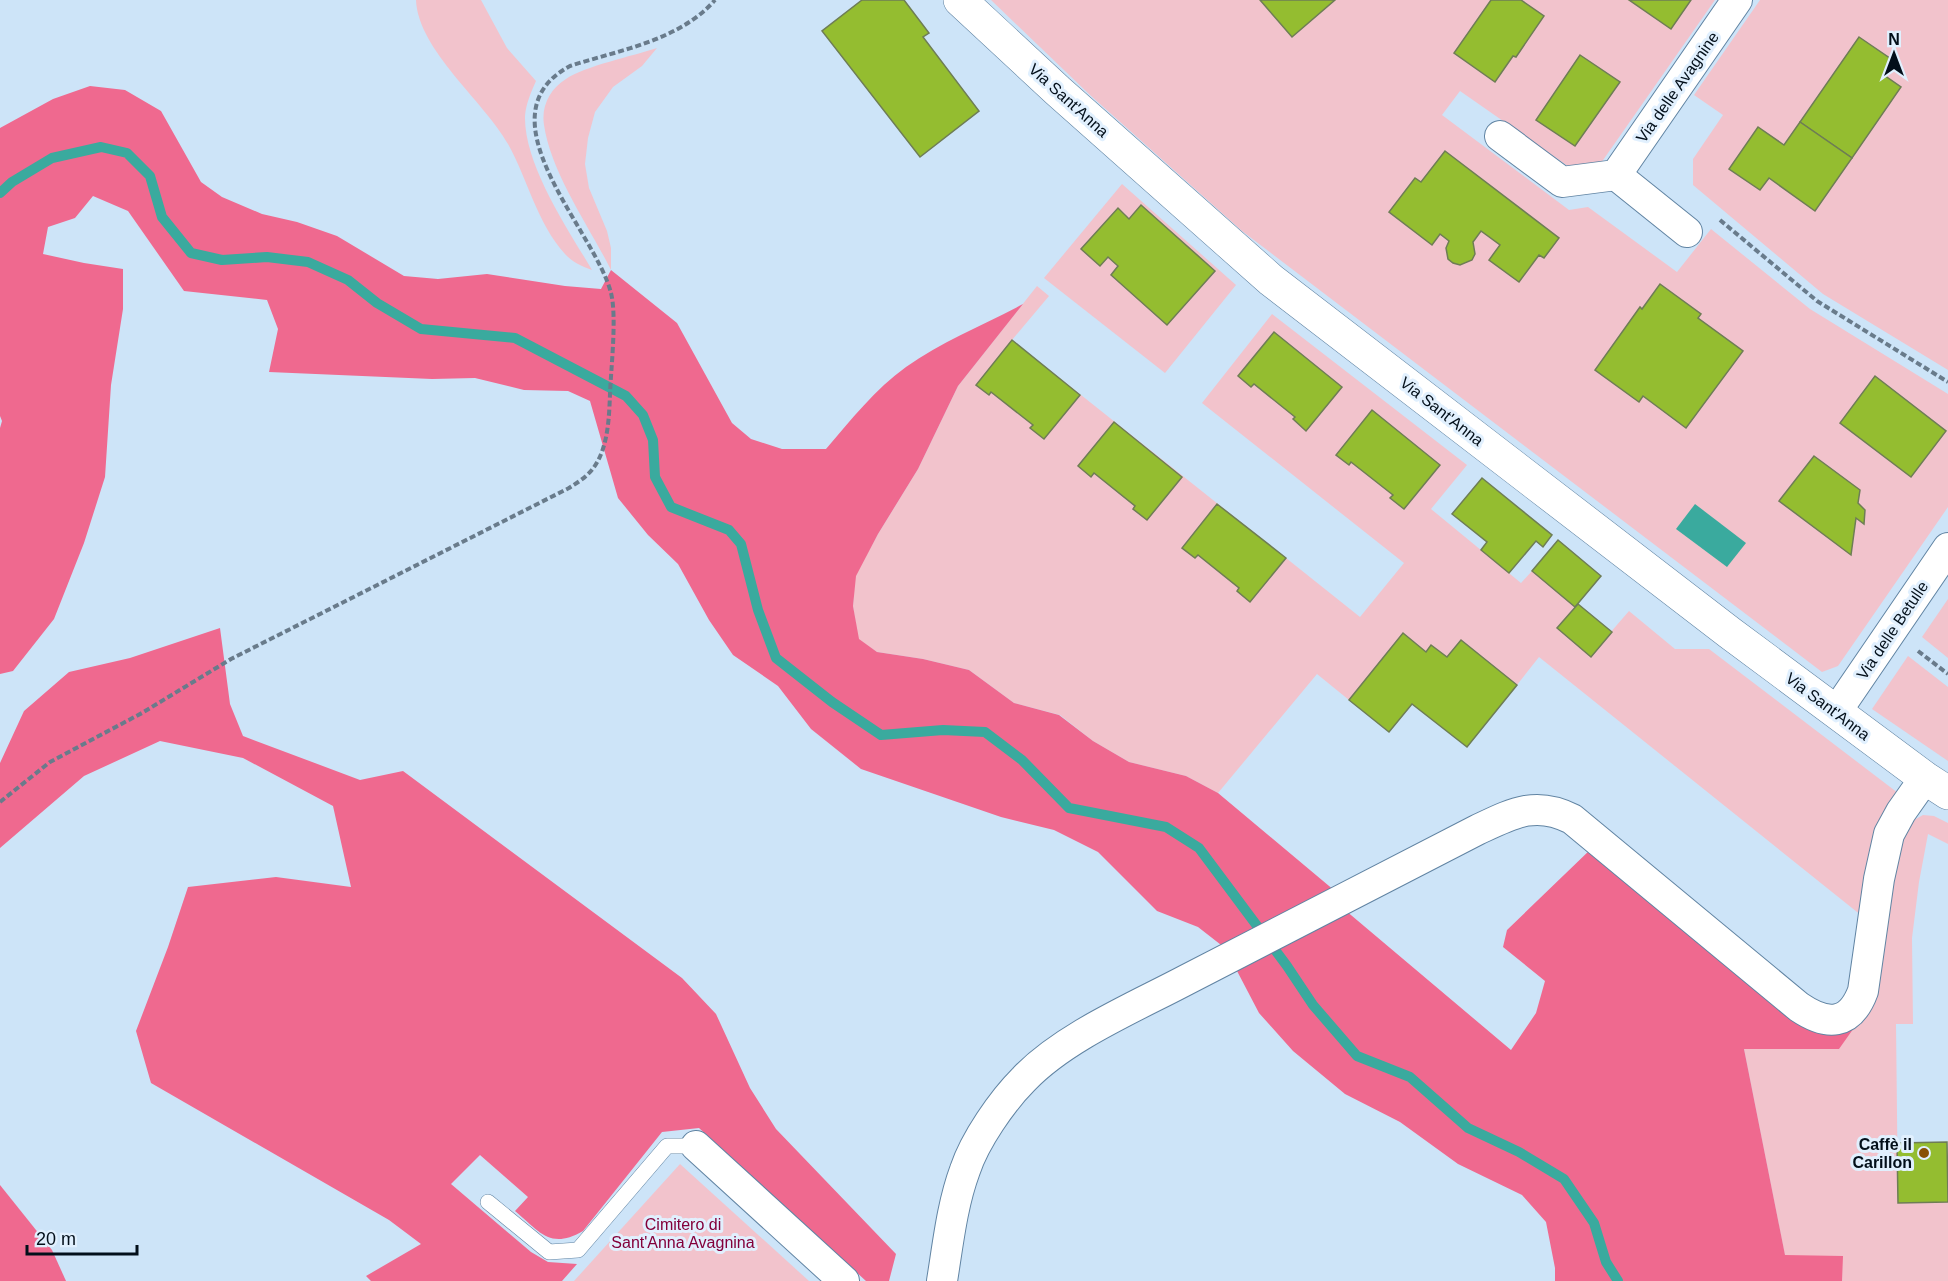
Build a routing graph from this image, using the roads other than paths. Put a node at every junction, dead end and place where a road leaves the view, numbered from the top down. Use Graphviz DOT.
graph roads {
  1 [pos="960,0"];
  2 [pos="1737,0"];
  3 [pos="1500,136"];
  4 [pos="1616,175"];
  5 [pos="1687,232"];
  6 [pos="1948,548"];
  7 [pos="1836,712"];
  8 [pos="1936,785"];
  9 [pos="696,1146"];
  10 [pos="488,1202"];
  11 [pos="843,1281"];
  12 [pos="942,1281"];
  1 -- 7 [label="street, Via Sant'Anna"];
  2 -- 4 [label="street, Via delle Avagnine"];
  3 -- 4 [label="street"];
  4 -- 5 [label="street"];
  6 -- 7 [label="street, Via delle Betulle"];
  7 -- 8 [label="street, Via Sant'Anna"];
  8 -- 12 [label="street"];
  9 -- 10 [label="lane"];
  9 -- 11 [label="street"];
}
